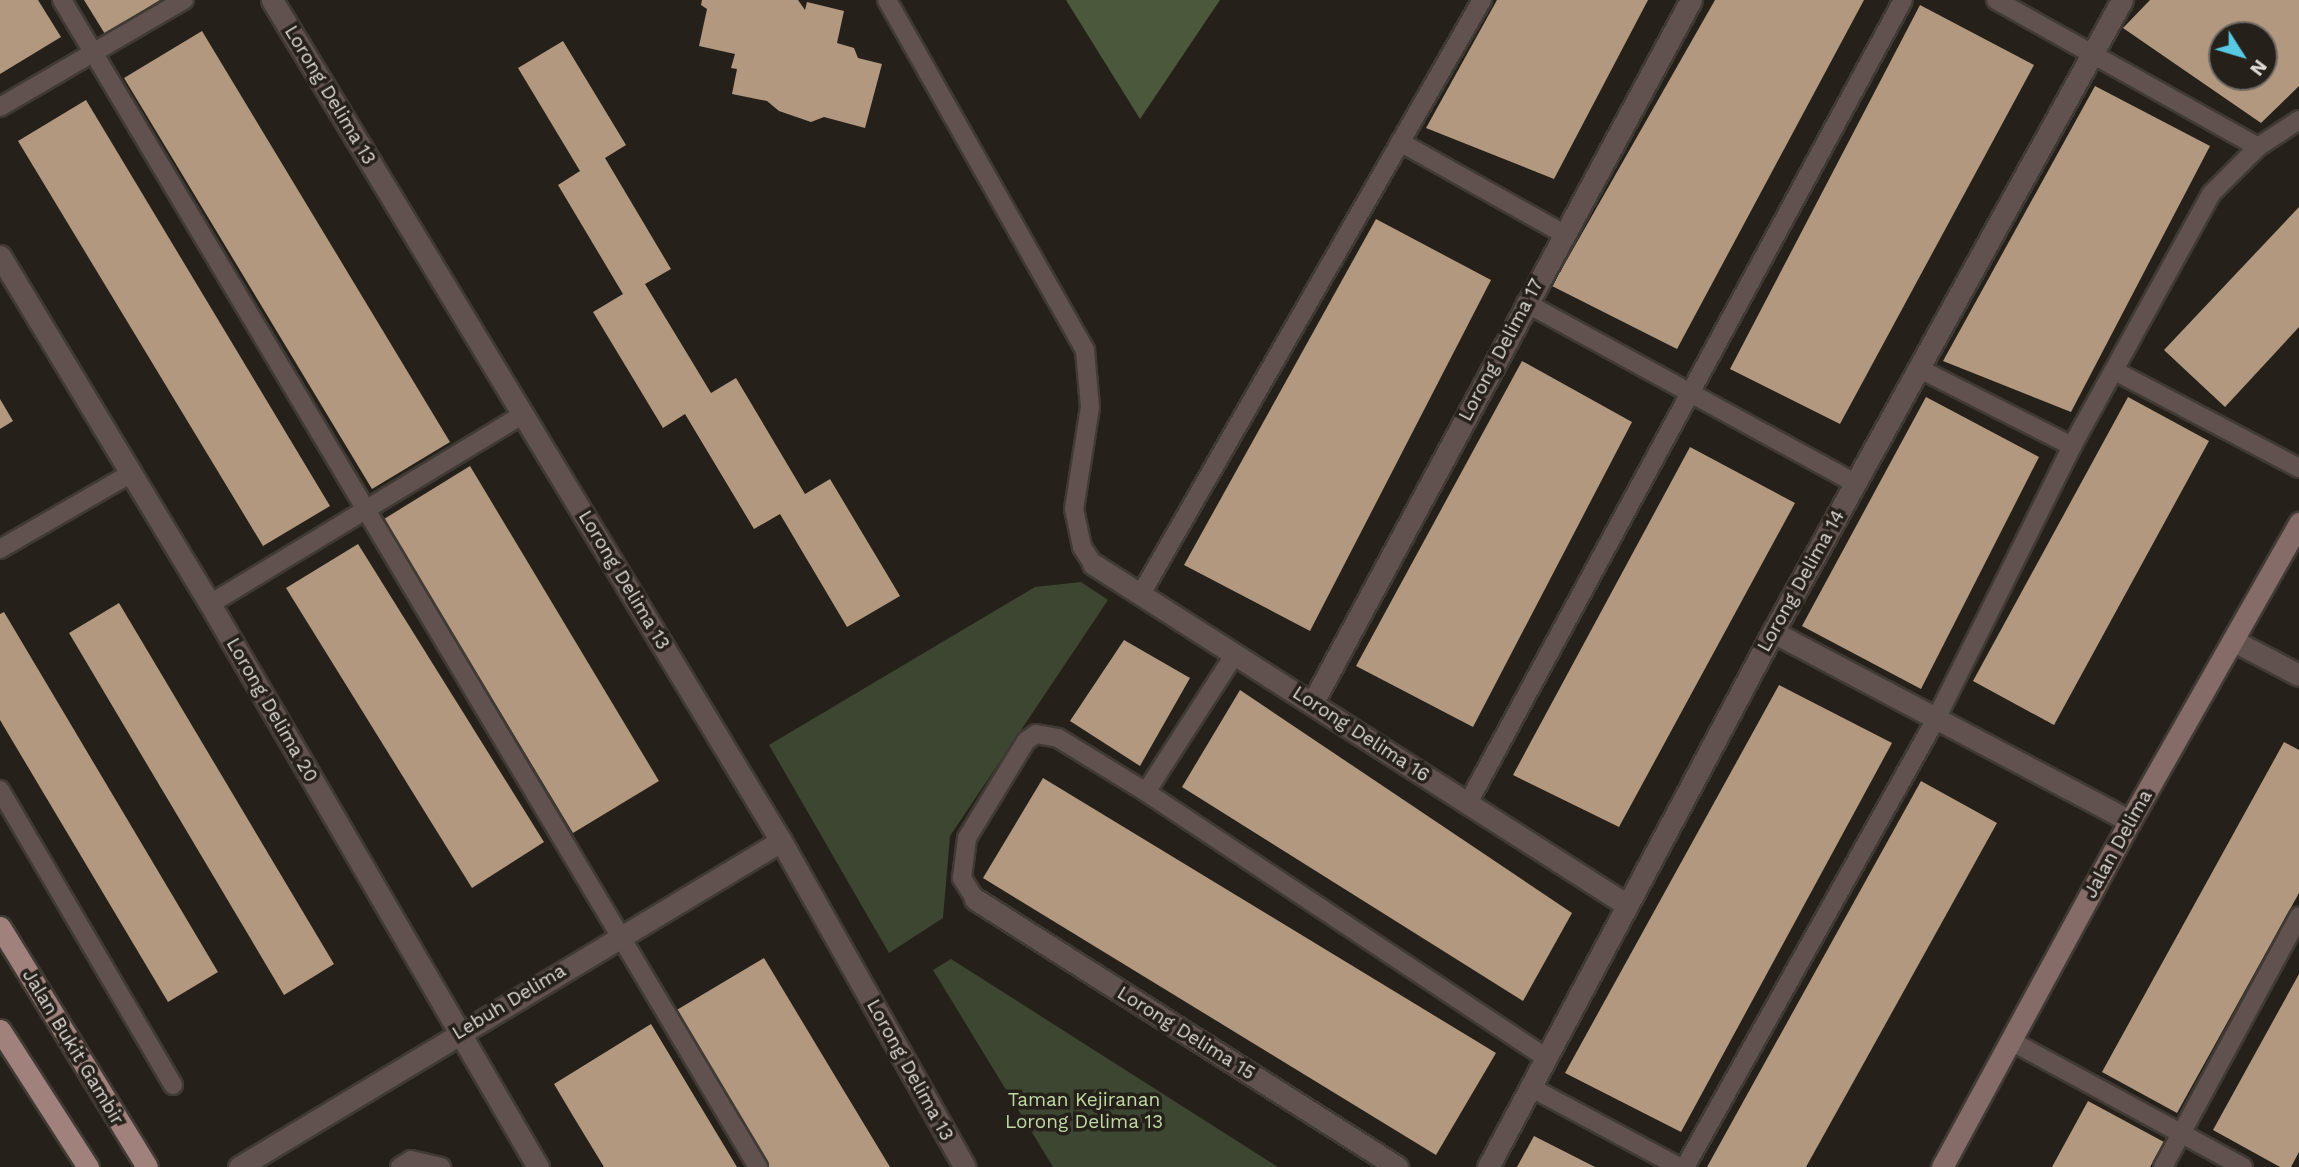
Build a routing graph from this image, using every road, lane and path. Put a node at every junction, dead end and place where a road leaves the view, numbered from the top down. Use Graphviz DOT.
graph roads {
  1 [pos="62,0"];
  2 [pos="184,0"];
  3 [pos="272,0"];
  4 [pos="887,0"];
  5 [pos="1482,0"];
  6 [pos="1691,0"];
  7 [pos="1903,0"];
  8 [pos="1996,0"];
  9 [pos="2122,0"];
  10 [pos="2091,51"];
  11 [pos="93,54"];
  12 [pos="0,107"];
  13 [pos="2299,120"];
  14 [pos="1400,142"];
  15 [pos="2258,148"];
  16 [pos="1564,234"];
  17 [pos="0,256"];
  18 [pos="1526,303"];
  19 [pos="1918,368"];
  20 [pos="2115,371"];
  21 [pos="1693,393"];
  22 [pos="524,414"];
  23 [pos="2072,446"];
  24 [pos="2299,468"];
  25 [pos="130,474"];
  26 [pos="1855,482"];
  27 [pos="364,510"];
  28 [pos="2299,523"];
  29 [pos="0,549"];
  30 [pos="1093,564"];
  31 [pos="1141,594"];
  32 [pos="210,604"];
  33 [pos="1773,632"];
  34 [pos="2234,641"];
  35 [pos="1235,654"];
  36 [pos="2299,675"];
  37 [pos="1313,702"];
  38 [pos="1936,719"];
  39 [pos="0,790"];
  40 [pos="1146,792"];
  41 [pos="1468,803"];
  42 [pos="2130,821"];
  43 [pos="780,841"];
  44 [pos="975,899"];
  45 [pos="1627,905"];
  46 [pos="2299,916"];
  47 [pos="0,927"];
  48 [pos="619,935"];
  49 [pos="0,1030"];
  50 [pos="458,1032"];
  51 [pos="2011,1041"];
  52 [pos="1546,1058"];
  53 [pos="173,1085"];
  54 [pos="1530,1087"];
  55 [pos="2181,1134"];
  56 [pos="89,1167"];
  57 [pos="147,1167"];
  58 [pos="239,1167"];
  59 [pos="400,1167"];
  60 [pos="441,1167"];
  61 [pos="538,1167"];
  62 [pos="758,1167"];
  63 [pos="965,1167"];
  64 [pos="1397,1167"];
  65 [pos="1488,1167"];
  66 [pos="1679,1167"];
  67 [pos="1685,1167"];
  68 [pos="1942,1167"];
  69 [pos="2164,1167"];
  70 [pos="2243,1167"];
  1 -- 11 [label="lane"];
  2 -- 11 [label="lane"];
  3 -- 22 [label="street, Lorong Delima 13"];
  4 -- 30 [label="lane"];
  5 -- 14 [label="lane"];
  6 -- 16 [label="street, Lorong Delima 17"];
  7 -- 21 [label="lane"];
  8 -- 10 [label="lane"];
  9 -- 10 [label="street, Lorong Delima 14"];
  10 -- 15 [label="lane"];
  10 -- 19 [label="street, Lorong Delima 14"];
  11 -- 12 [label="lane"];
  11 -- 27 [label="lane"];
  13 -- 15 [label="lane"];
  14 -- 16 [label="lane"];
  14 -- 31 [label="lane"];
  15 -- 20 [label="lane"];
  16 -- 18 [label="street, Lorong Delima 17"];
  17 -- 25 [label="street, Lorong Delima 20"];
  18 -- 21 [label="lane"];
  18 -- 37 [label="street, Lorong Delima 17"];
  19 -- 23 [label="lane"];
  19 -- 26 [label="street, Lorong Delima 14"];
  20 -- 23 [label="lane"];
  20 -- 24 [label="lane"];
  21 -- 26 [label="lane"];
  21 -- 41 [label="lane"];
  22 -- 27 [label="lane"];
  22 -- 43 [label="street, Lorong Delima 13"];
  23 -- 38 [label="lane"];
  25 -- 29 [label="lane"];
  25 -- 32 [label="street, Lorong Delima 20"];
  26 -- 33 [label="street, Lorong Delima 14"];
  27 -- 32 [label="lane"];
  27 -- 48 [label="lane"];
  28 -- 34 [label="street, Jalan Delima"];
  30 -- 31 [label="street, Lorong Delima 16"];
  31 -- 35 [label="street, Lorong Delima 16"];
  32 -- 50 [label="street, Lorong Delima 20"];
  33 -- 38 [label="street"];
  33 -- 45 [label="street, Lorong Delima 14"];
  34 -- 36 [label="street"];
  34 -- 42 [label="street, Jalan Delima"];
  35 -- 37 [label="street, Lorong Delima 16"];
  35 -- 40 [label="lane"];
  37 -- 41 [label="street, Lorong Delima 16"];
  38 -- 42 [label="street"];
  38 -- 67 [label="lane"];
  39 -- 53 [label="lane"];
  40 -- 44 [label="lane"];
  40 -- 52 [label="lane"];
  41 -- 45 [label="street, Lorong Delima 16"];
  42 -- 51 [label="street, Jalan Delima"];
  43 -- 48 [label="street, Lebuh Delima"];
  43 -- 63 [label="street, Lorong Delima 13"];
  44 -- 64 [label="street, Lorong Delima 15"];
  45 -- 52 [label="street, Lorong Delima 14"];
  46 -- 55 [label="lane"];
  47 -- 57 [label="main road, Jalan Bukit Gambir"];
  48 -- 50 [label="street, Lebuh Delima"];
  48 -- 62 [label="lane"];
  49 -- 56 [label="main road"];
  50 -- 58 [label="street, Lebuh Delima"];
  50 -- 61 [label="street, Lorong Delima 20"];
  51 -- 55 [label="lane"];
  51 -- 68 [label="street, Jalan Delima"];
  52 -- 54 [label="street, Lorong Delima 14"];
  54 -- 65 [label="street, Lorong Delima 14"];
  54 -- 66 [label="lane"];
  55 -- 69 [label="lane"];
  55 -- 70 [label="lane"];
  59 -- 60 [label="lane"];
}
